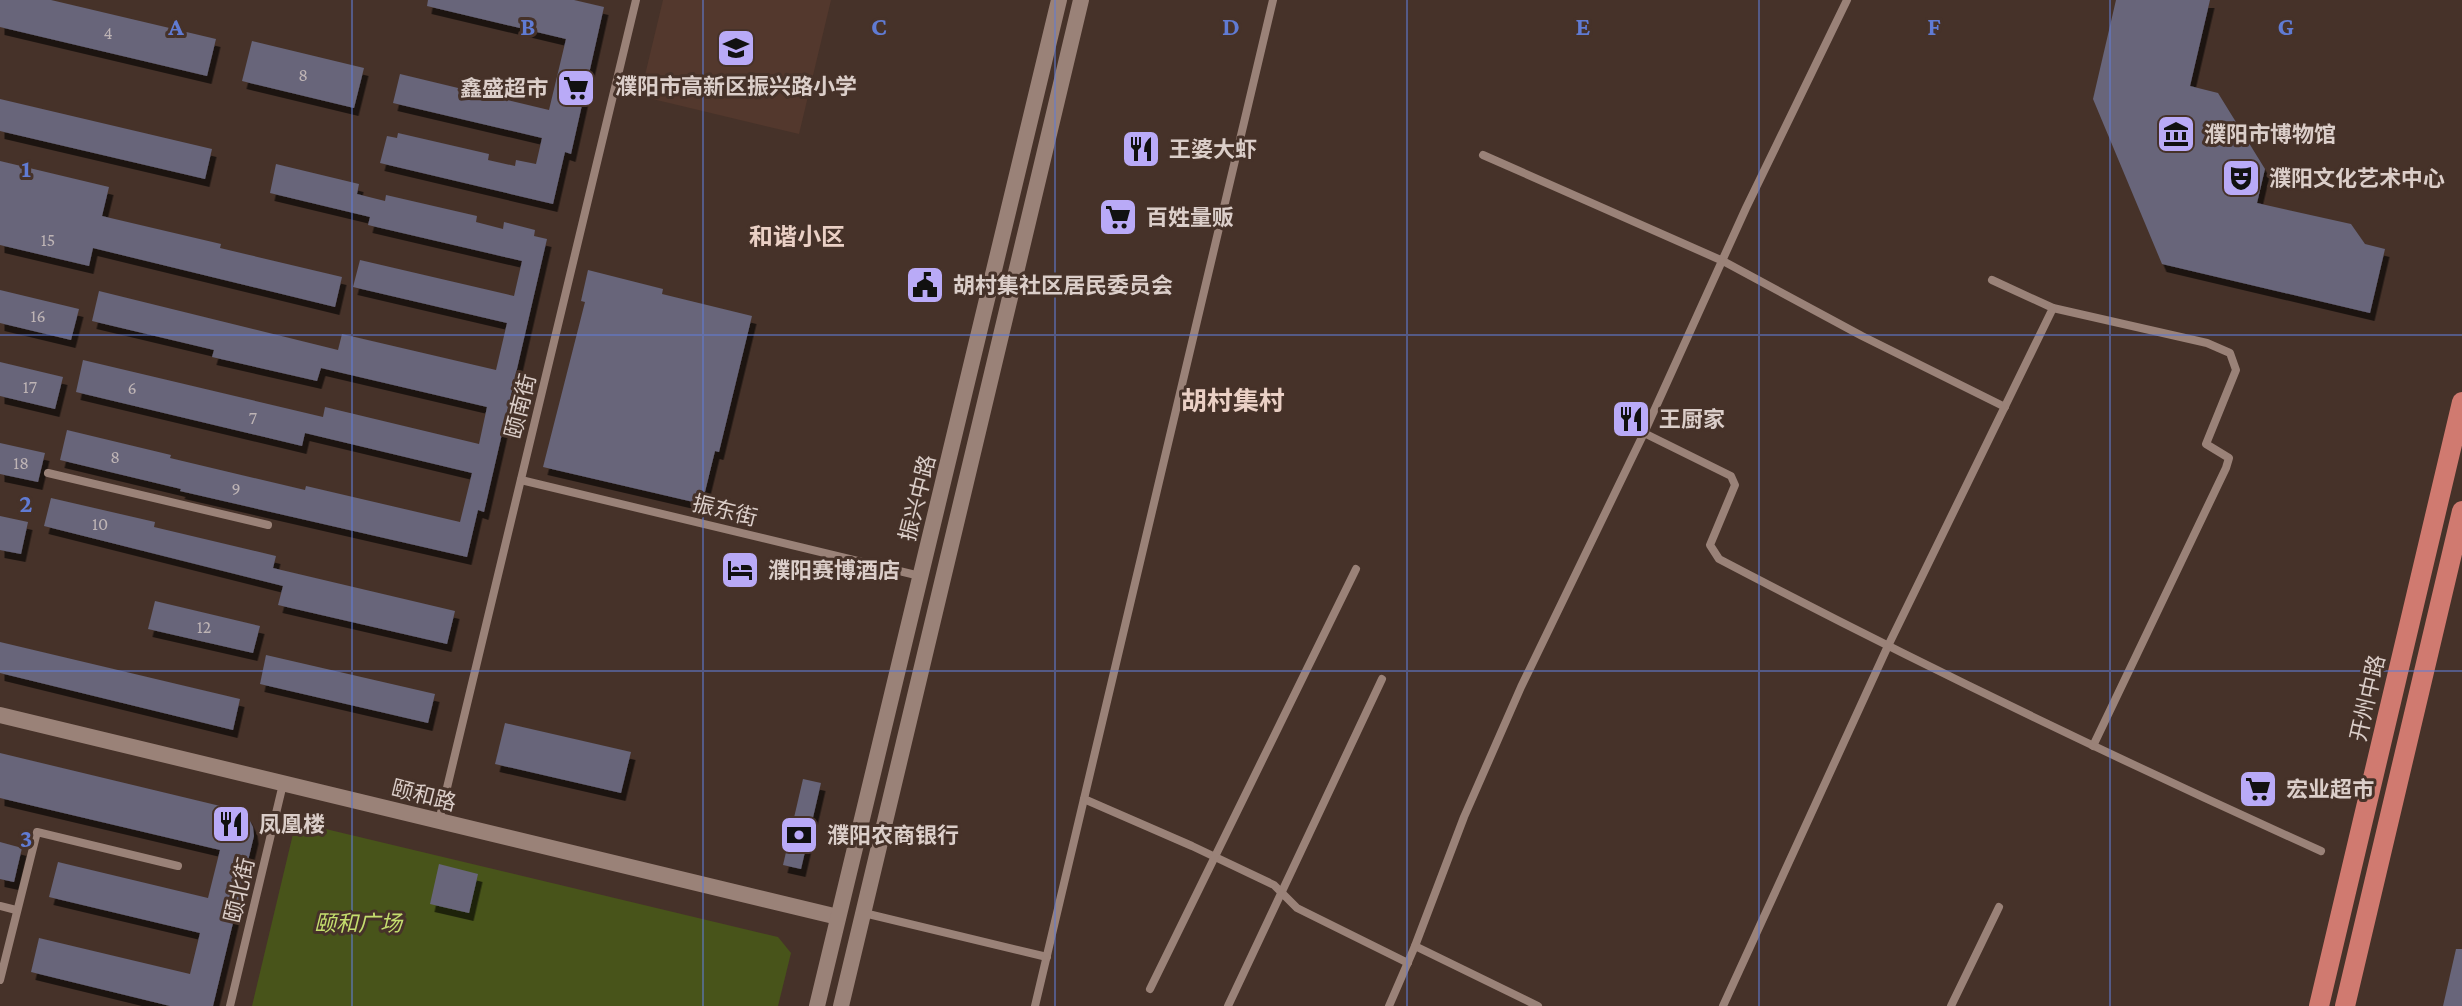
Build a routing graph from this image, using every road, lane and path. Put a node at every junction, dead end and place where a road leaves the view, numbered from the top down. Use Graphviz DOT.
graph roads {
  1 [pos="636,0"];
  2 [pos="1059,0"];
  3 [pos="1081,0"];
  4 [pos="1273,0"];
  5 [pos="1847,0"];
  6 [pos="1483,155"];
  7 [pos="1723,261"];
  8 [pos="1992,280"];
  9 [pos="2053,308"];
  10 [pos="2462,402"];
  11 [pos="2005,407"];
  12 [pos="1644,433"];
  13 [pos="48,473"];
  14 [pos="521,480"];
  15 [pos="2462,511"];
  16 [pos="268,525"];
  17 [pos="1356,569"];
  18 [pos="920,576"];
  19 [pos="1887,648"];
  20 [pos="1382,679"];
  21 [pos="0,715"];
  22 [pos="2093,746"];
  23 [pos="283,783"];
  24 [pos="1084,799"];
  25 [pos="439,821"];
  26 [pos="2321,851"];
  27 [pos="1215,857"];
  28 [pos="178,866"];
  29 [pos="1281,892"];
  30 [pos="0,906"];
  31 [pos="1999,907"];
  32 [pos="16,910"];
  33 [pos="864,913"];
  34 [pos="838,917"];
  35 [pos="1415,946"];
  36 [pos="1047,957"];
  37 [pos="1408,963"];
  38 [pos="0,980"];
  39 [pos="1150,989"];
  40 [pos="230,1006"];
  41 [pos="817,1006"];
  42 [pos="841,1006"];
  43 [pos="1035,1006"];
  44 [pos="1228,1006"];
  45 [pos="1389,1006"];
  46 [pos="1538,1006"];
  47 [pos="1723,1006"];
  48 [pos="1951,1006"];
  49 [pos="2319,1006"];
  50 [pos="2345,1006"];
  1 -- 14 [label="street, 颐南街"];
  2 -- 18 [label="street, 振兴中路"];
  3 -- 33 [label="street, 振兴中路"];
  4 -- 24 [label="street"];
  5 -- 7 [label="street"];
  6 -- 7 [label="street"];
  7 -- 11 [label="street"];
  7 -- 12 [label="street"];
  8 -- 9 [label="street"];
  9 -- 11 [label="street"];
  9 -- 22 [label="street"];
  10 -- 49 [label="main road, 开州中路"];
  11 -- 19 [label="street"];
  12 -- 19 [label="street"];
  12 -- 35 [label="street"];
  13 -- 16 [label="street"];
  14 -- 18 [label="street, 振东街"];
  14 -- 25 [label="street, 颐南街"];
  15 -- 50 [label="main road"];
  17 -- 27 [label="street"];
  18 -- 34 [label="street, 振兴中路"];
  19 -- 22 [label="street"];
  19 -- 47 [label="street"];
  20 -- 29 [label="street"];
  21 -- 23 [label="street, 颐和路"];
  22 -- 26 [label="street"];
  23 -- 25 [label="street, 颐和路"];
  23 -- 40 [label="street, 颐北街"];
  24 -- 27 [label="street"];
  24 -- 36 [label="street"];
  25 -- 34 [label="street, 颐和路"];
  27 -- 29 [label="street"];
  27 -- 39 [label="street"];
  28 -- 32 [label="street"];
  29 -- 37 [label="street"];
  29 -- 44 [label="street"];
  30 -- 32 [label="street"];
  31 -- 48 [label="street"];
  32 -- 38 [label="street"];
  33 -- 36 [label="street"];
  33 -- 42 [label="street, 振兴中路"];
  34 -- 41 [label="street, 振兴中路"];
  35 -- 37 [label="street"];
  35 -- 46 [label="street"];
  36 -- 43 [label="street"];
  37 -- 45 [label="street"];
}
